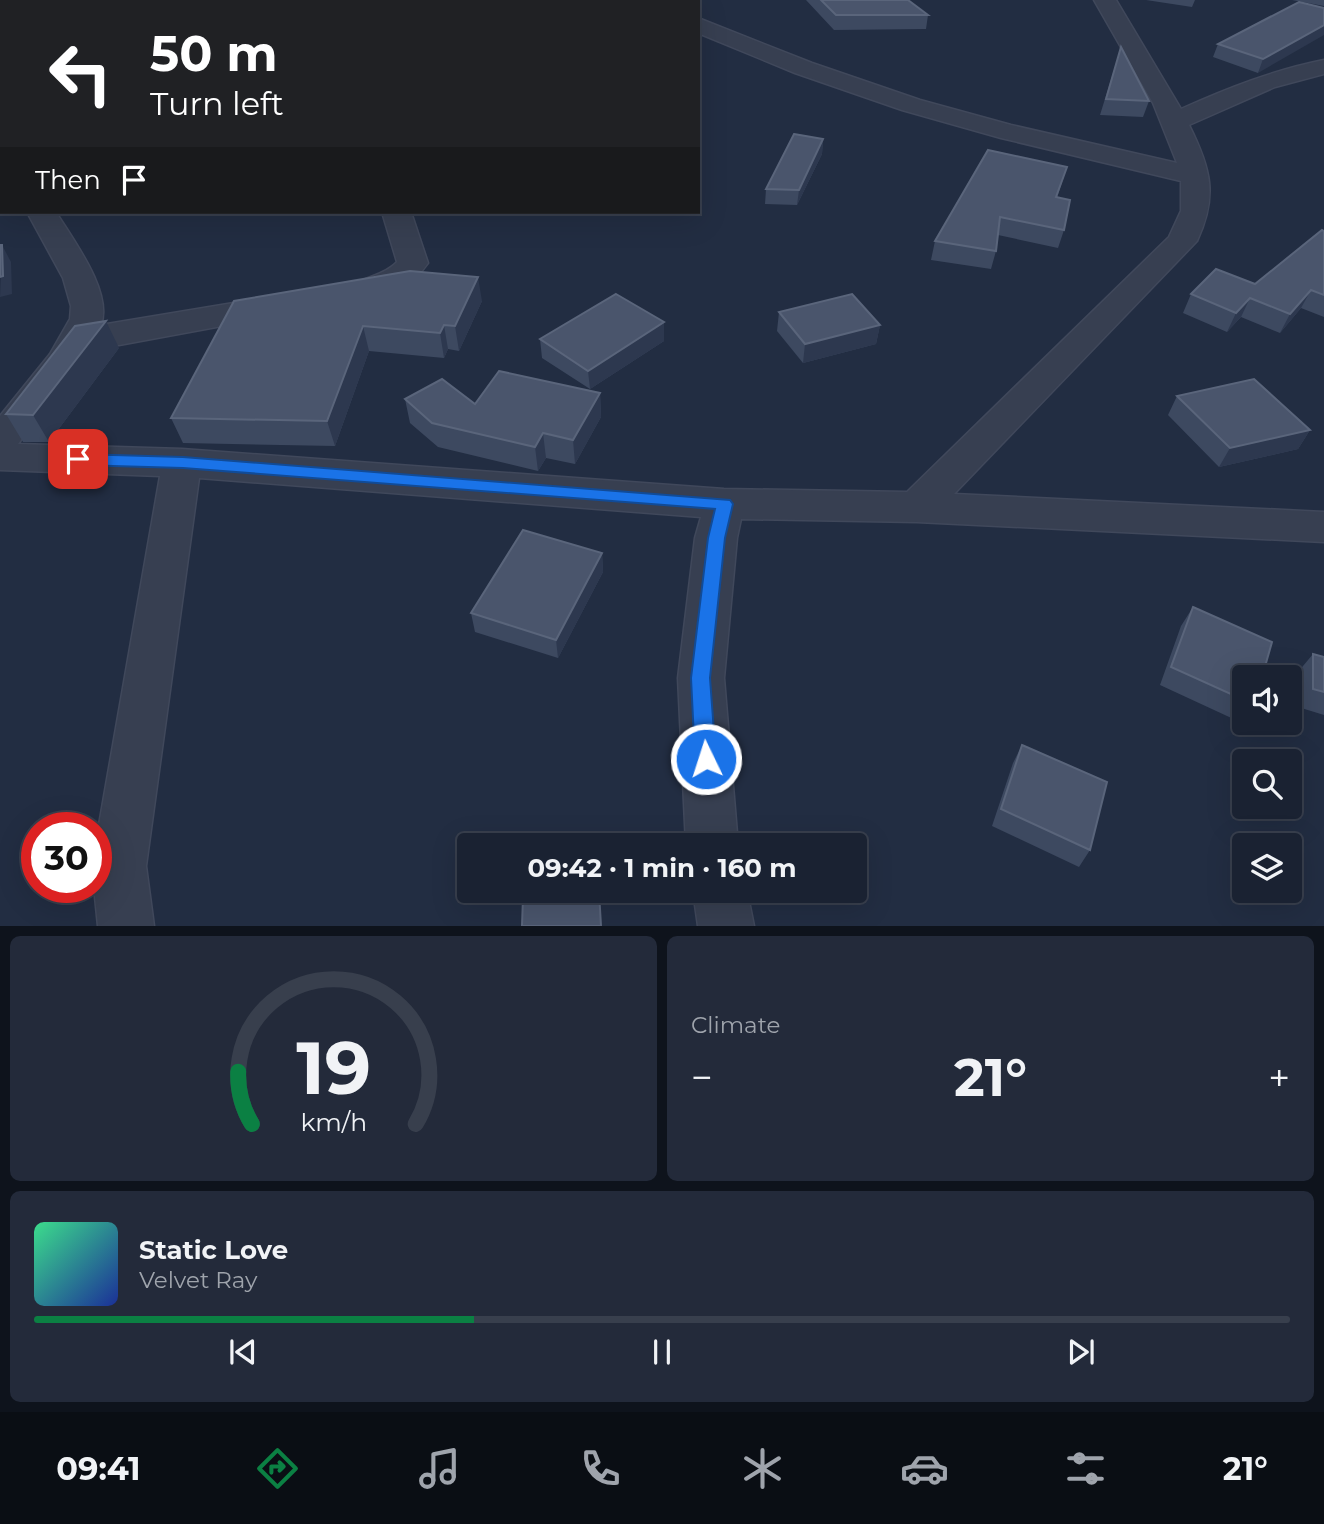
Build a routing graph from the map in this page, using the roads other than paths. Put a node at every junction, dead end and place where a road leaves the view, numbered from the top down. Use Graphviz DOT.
graph roads {
  1 [pos="44,0"];
  2 [pos="120,0"];
  3 [pos="1105,0"];
  4 [pos="700,26"];
  5 [pos="1324,66"];
  6 [pos="1175,122"];
  7 [pos="1196,177"];
  8 [pos="42,214"];
  9 [pos="398,214"];
  10 [pos="80,337"];
  11 [pos="0,441"];
  12 [pos="0,457"];
  13 [pos="183,463"];
  14 [pos="724,504"];
  15 [pos="917,507"];
  16 [pos="1324,527"];
  17 [pos="711,833"];
  18 [pos="722,903"];
  19 [pos="125,926"];
  20 [pos="726,926"];
  1 -- 2 [label="street"];
  3 -- 6 [label="street"];
  4 -- 7 [label="street"];
  5 -- 6 [label="street"];
  6 -- 7 [label="street"];
  7 -- 15 [label="street"];
  8 -- 10 [label="street"];
  9 -- 10 [label="street"];
  10 -- 11 [label="street"];
  12 -- 13 [label="street"];
  13 -- 14 [label="street"];
  13 -- 19 [label="street"];
  14 -- 15 [label="street"];
  14 -- 17 [label="street"];
  15 -- 16 [label="street"];
  18 -- 20 [label="street"];
}
